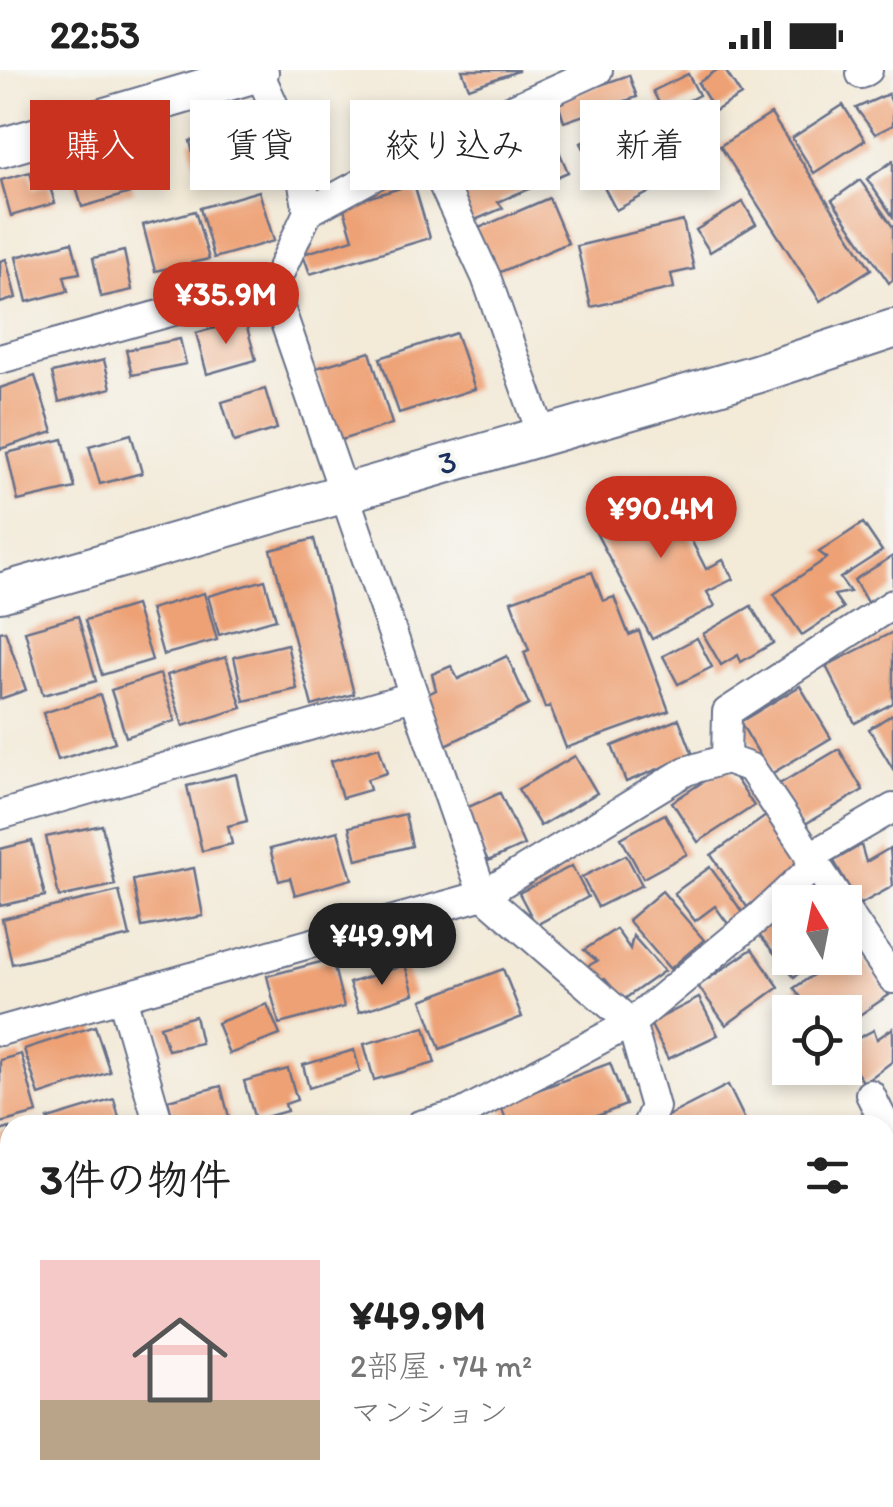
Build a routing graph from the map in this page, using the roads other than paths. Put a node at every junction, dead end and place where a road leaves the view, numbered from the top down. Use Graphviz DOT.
graph roads {
  1 [pos="598,70"];
  2 [pos="258,71"];
  3 [pos="551,79"];
  4 [pos="513,100"];
  5 [pos="0,148"];
  6 [pos="350,189"];
  7 [pos="445,190"];
  8 [pos="308,212"];
  9 [pos="275,283"];
  10 [pos="893,329"];
  11 [pos="0,359"];
  12 [pos="542,434"];
  13 [pos="342,492"];
  14 [pos="0,593"];
  15 [pos="893,604"];
  16 [pos="413,696"];
  17 [pos="726,758"];
  18 [pos="893,808"];
  19 [pos="0,815"];
  20 [pos="812,861"];
  21 [pos="829,885"];
  22 [pos="483,895"];
  23 [pos="862,933"];
  24 [pos="893,978"];
  25 [pos="122,997"];
  26 [pos="631,1024"];
  27 [pos="0,1031"];
  28 [pos="870,1094"];
  29 [pos="157,1115"];
  30 [pos="457,1115"];
  31 [pos="651,1115"];
  32 [pos="880,1115"];
  1 -- 3 [label="street"];
  2 -- 5 [label="street"];
  2 -- 8 [label="street"];
  3 -- 4 [label="street"];
  6 -- 8 [label="street"];
  7 -- 12 [label="street"];
  8 -- 9 [label="street"];
  9 -- 11 [label="street"];
  9 -- 13 [label="street"];
  10 -- 12 [label="street, 3"];
  12 -- 13 [label="street, 3"];
  13 -- 14 [label="street, 3"];
  13 -- 16 [label="street"];
  15 -- 17 [label="street"];
  16 -- 19 [label="street"];
  16 -- 22 [label="street"];
  17 -- 20 [label="street"];
  17 -- 22 [label="street"];
  18 -- 20 [label="street"];
  20 -- 21 [label="street"];
  20 -- 26 [label="street"];
  22 -- 25 [label="street"];
  22 -- 26 [label="street"];
  23 -- 24 [label="street"];
  25 -- 27 [label="street"];
  25 -- 29 [label="street"];
  26 -- 30 [label="street"];
  26 -- 31 [label="street"];
  28 -- 32 [label="street"];
}
